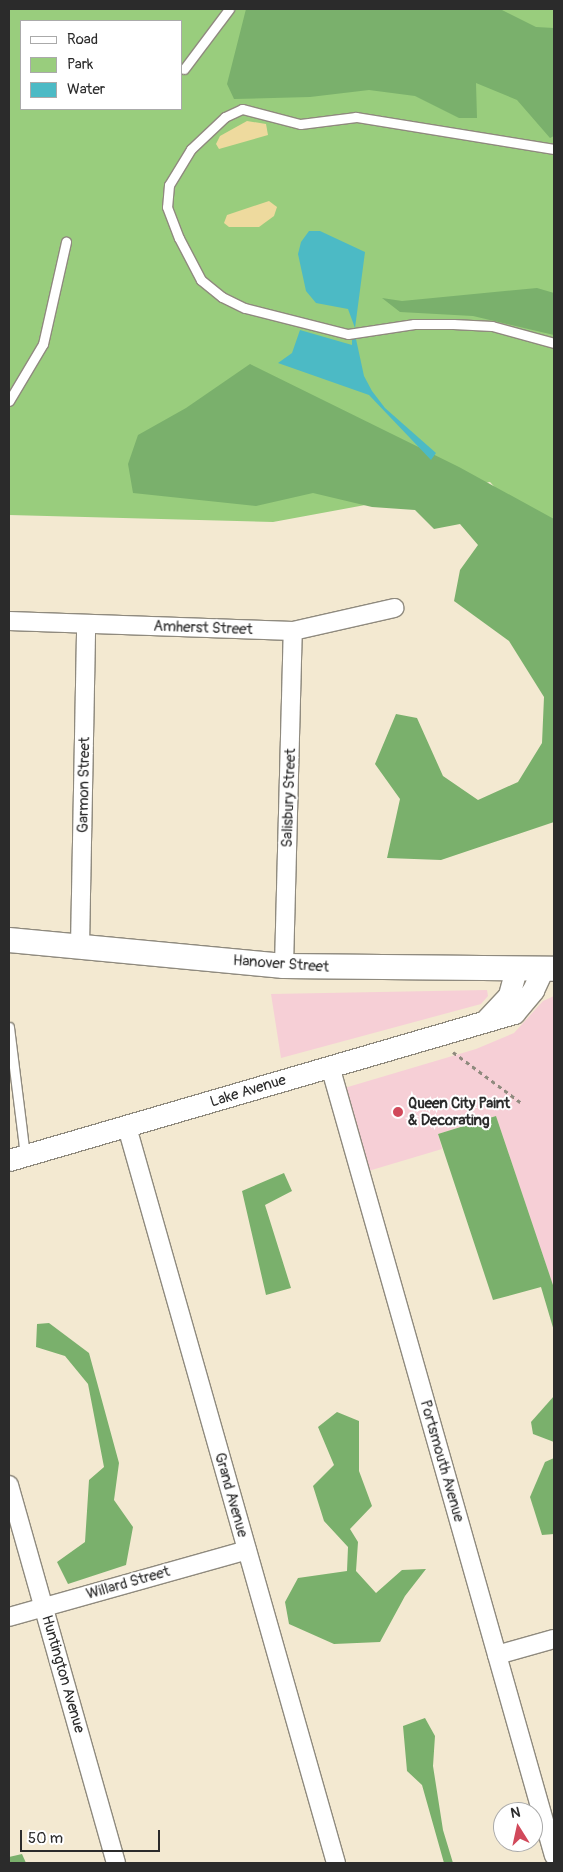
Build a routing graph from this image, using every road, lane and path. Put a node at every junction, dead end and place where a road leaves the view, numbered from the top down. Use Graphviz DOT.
graph roads {
  1 [pos="230,9"];
  2 [pos="184,70"];
  3 [pos="554,149"];
  4 [pos="66,242"];
  5 [pos="554,343"];
  6 [pos="9,401"];
  7 [pos="394,608"];
  8 [pos="9,621"];
  9 [pos="86,624"];
  10 [pos="293,631"];
  11 [pos="9,940"];
  12 [pos="80,946"];
  13 [pos="284,966"];
  14 [pos="516,968"];
  15 [pos="549,969"];
  16 [pos="486,1020"];
  17 [pos="9,1027"];
  18 [pos="454,1052"];
  19 [pos="330,1066"];
  20 [pos="520,1102"];
  21 [pos="127,1127"];
  22 [pos="17,1158"];
  23 [pos="9,1485"];
  24 [pos="247,1550"];
  25 [pos="44,1607"];
  26 [pos="9,1617"];
  27 [pos="554,1639"];
  28 [pos="497,1655"];
  29 [pos="554,1856"];
  30 [pos="116,1863"];
  31 [pos="336,1863"];
  1 -- 2 [label="lane"];
  3 -- 5 [label="lane"];
  4 -- 6 [label="lane"];
  7 -- 10 [label="street, Amherst Street"];
  8 -- 9 [label="street, Amherst Street"];
  9 -- 10 [label="street, Amherst Street"];
  9 -- 12 [label="street, Garmon Street"];
  10 -- 13 [label="street, Salisbury Street"];
  11 -- 12 [label="main road, Hanover Street"];
  12 -- 13 [label="main road, Hanover Street"];
  13 -- 14 [label="main road, Hanover Street"];
  14 -- 15 [label="main road, Hanover Street"];
  14 -- 16 [label="street"];
  15 -- 16 [label="street, Lake Avenue"];
  16 -- 19 [label="street, Lake Avenue"];
  17 -- 22 [label="lane"];
  18 -- 20 [label="path"];
  19 -- 21 [label="street, Lake Avenue"];
  19 -- 28 [label="street, Portsmouth Avenue"];
  21 -- 22 [label="street, Lake Avenue"];
  21 -- 24 [label="street, Grand Avenue"];
  23 -- 25 [label="street, Huntington Avenue"];
  24 -- 25 [label="street, Willard Street"];
  24 -- 31 [label="street, Grand Avenue"];
  25 -- 26 [label="street, Willard Street"];
  25 -- 30 [label="street, Huntington Avenue"];
  27 -- 28 [label="street"];
  28 -- 29 [label="street, Portsmouth Avenue"];
}
